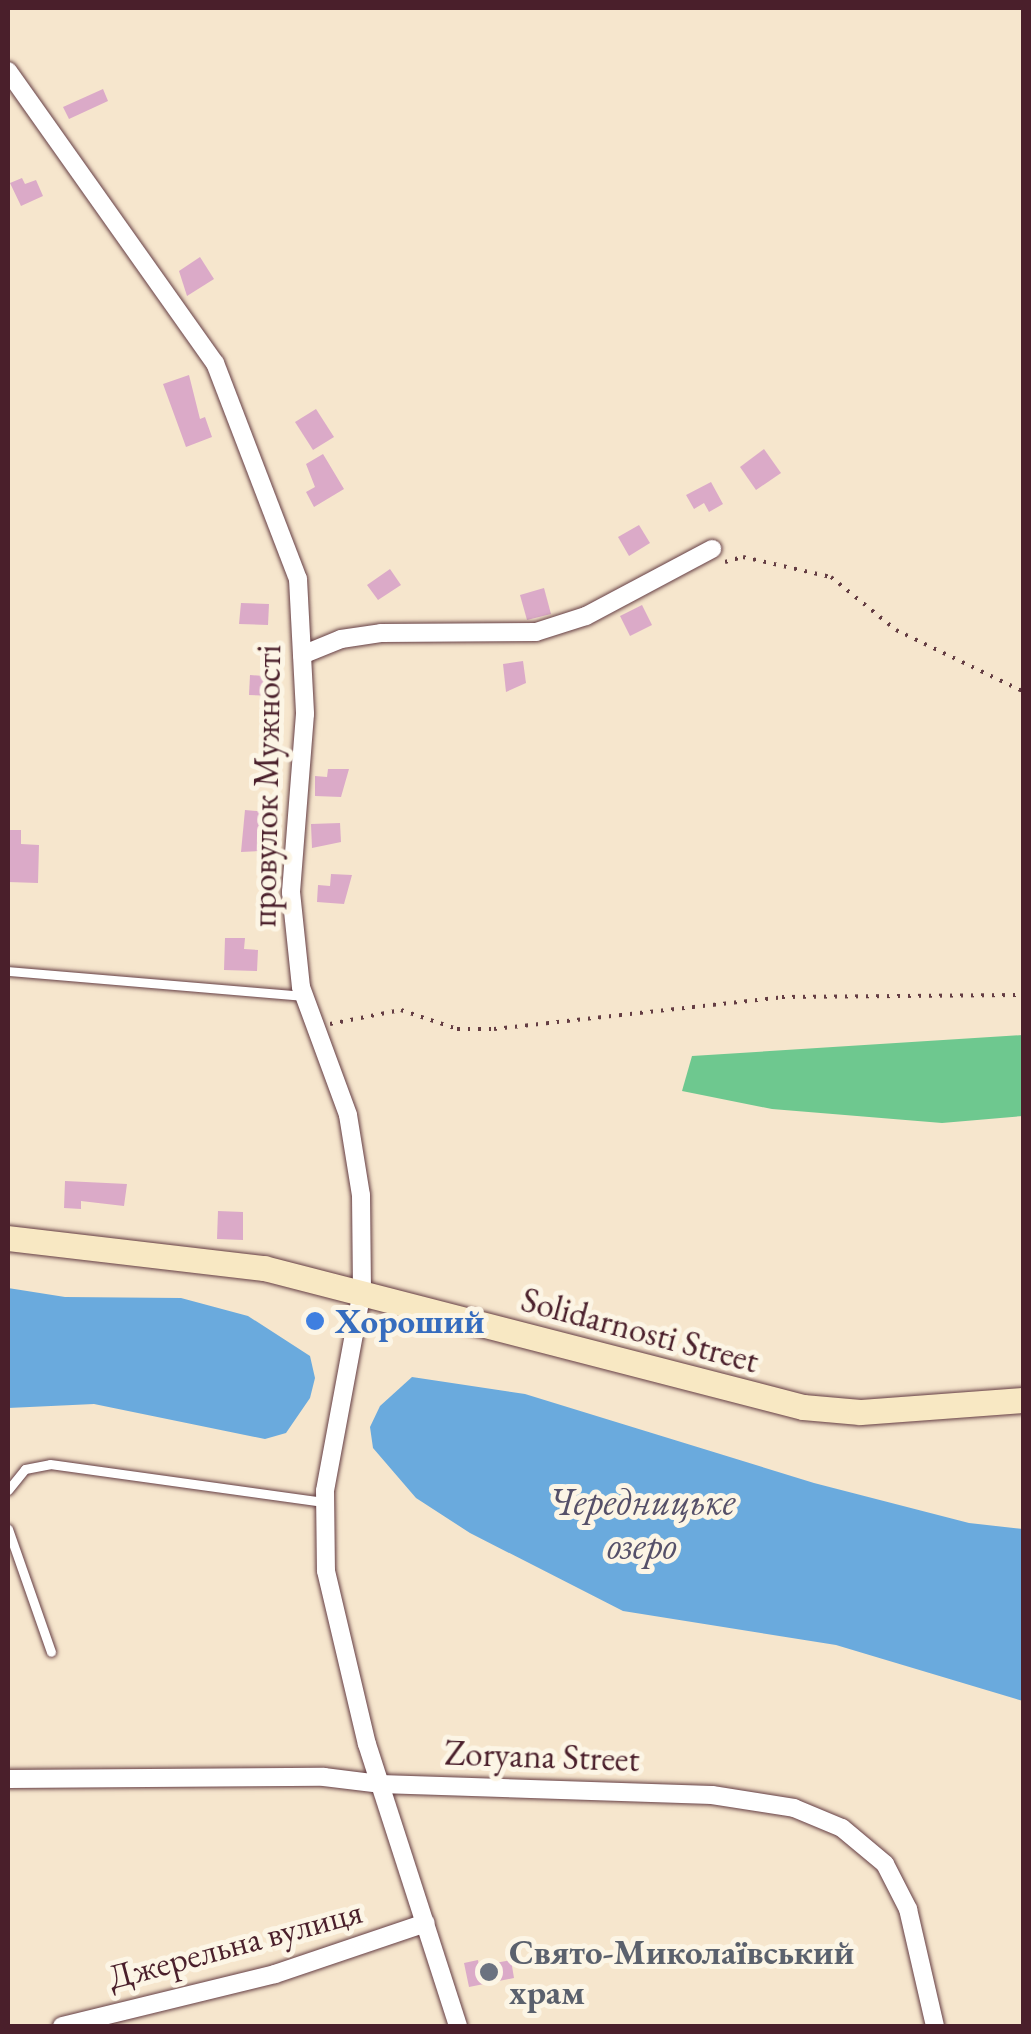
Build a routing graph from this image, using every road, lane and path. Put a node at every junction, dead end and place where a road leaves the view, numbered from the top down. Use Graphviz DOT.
graph roads {
  1 [pos="8,71"];
  2 [pos="711,557"];
  3 [pos="302,655"];
  4 [pos="1024,692"];
  5 [pos="8,971"];
  6 [pos="304,996"];
  7 [pos="1024,996"];
  8 [pos="315,1026"];
  9 [pos="8,1238"];
  10 [pos="362,1291"];
  11 [pos="1024,1400"];
  12 [pos="8,1490"];
  13 [pos="326,1502"];
  14 [pos="8,1529"];
  15 [pos="50,1652"];
  16 [pos="8,1779"];
  17 [pos="380,1784"];
  18 [pos="426,1923"];
  19 [pos="62,2026"];
  20 [pos="458,2026"];
  21 [pos="935,2026"];
  1 -- 3 [label="street, провулок Мужності"];
  2 -- 3 [label="street"];
  2 -- 4 [label="path"];
  3 -- 6 [label="street, провулок Мужності"];
  5 -- 6 [label="lane"];
  6 -- 8 [label="street, провулок Мужності"];
  7 -- 8 [label="path"];
  8 -- 10 [label="street, провулок Мужності"];
  9 -- 10 [label="main road, Solidarnosti Street"];
  10 -- 11 [label="main road, Solidarnosti Street"];
  10 -- 13 [label="street, провулок Мужності"];
  12 -- 13 [label="lane"];
  13 -- 17 [label="street, провулок Мужності"];
  14 -- 15 [label="lane"];
  16 -- 17 [label="street, Zoryana Street"];
  17 -- 18 [label="street, провулок Мужності"];
  17 -- 21 [label="street, Zoryana Street"];
  18 -- 19 [label="street, Джерельна вулиця"];
  18 -- 20 [label="street, провулок Мужності"];
}
